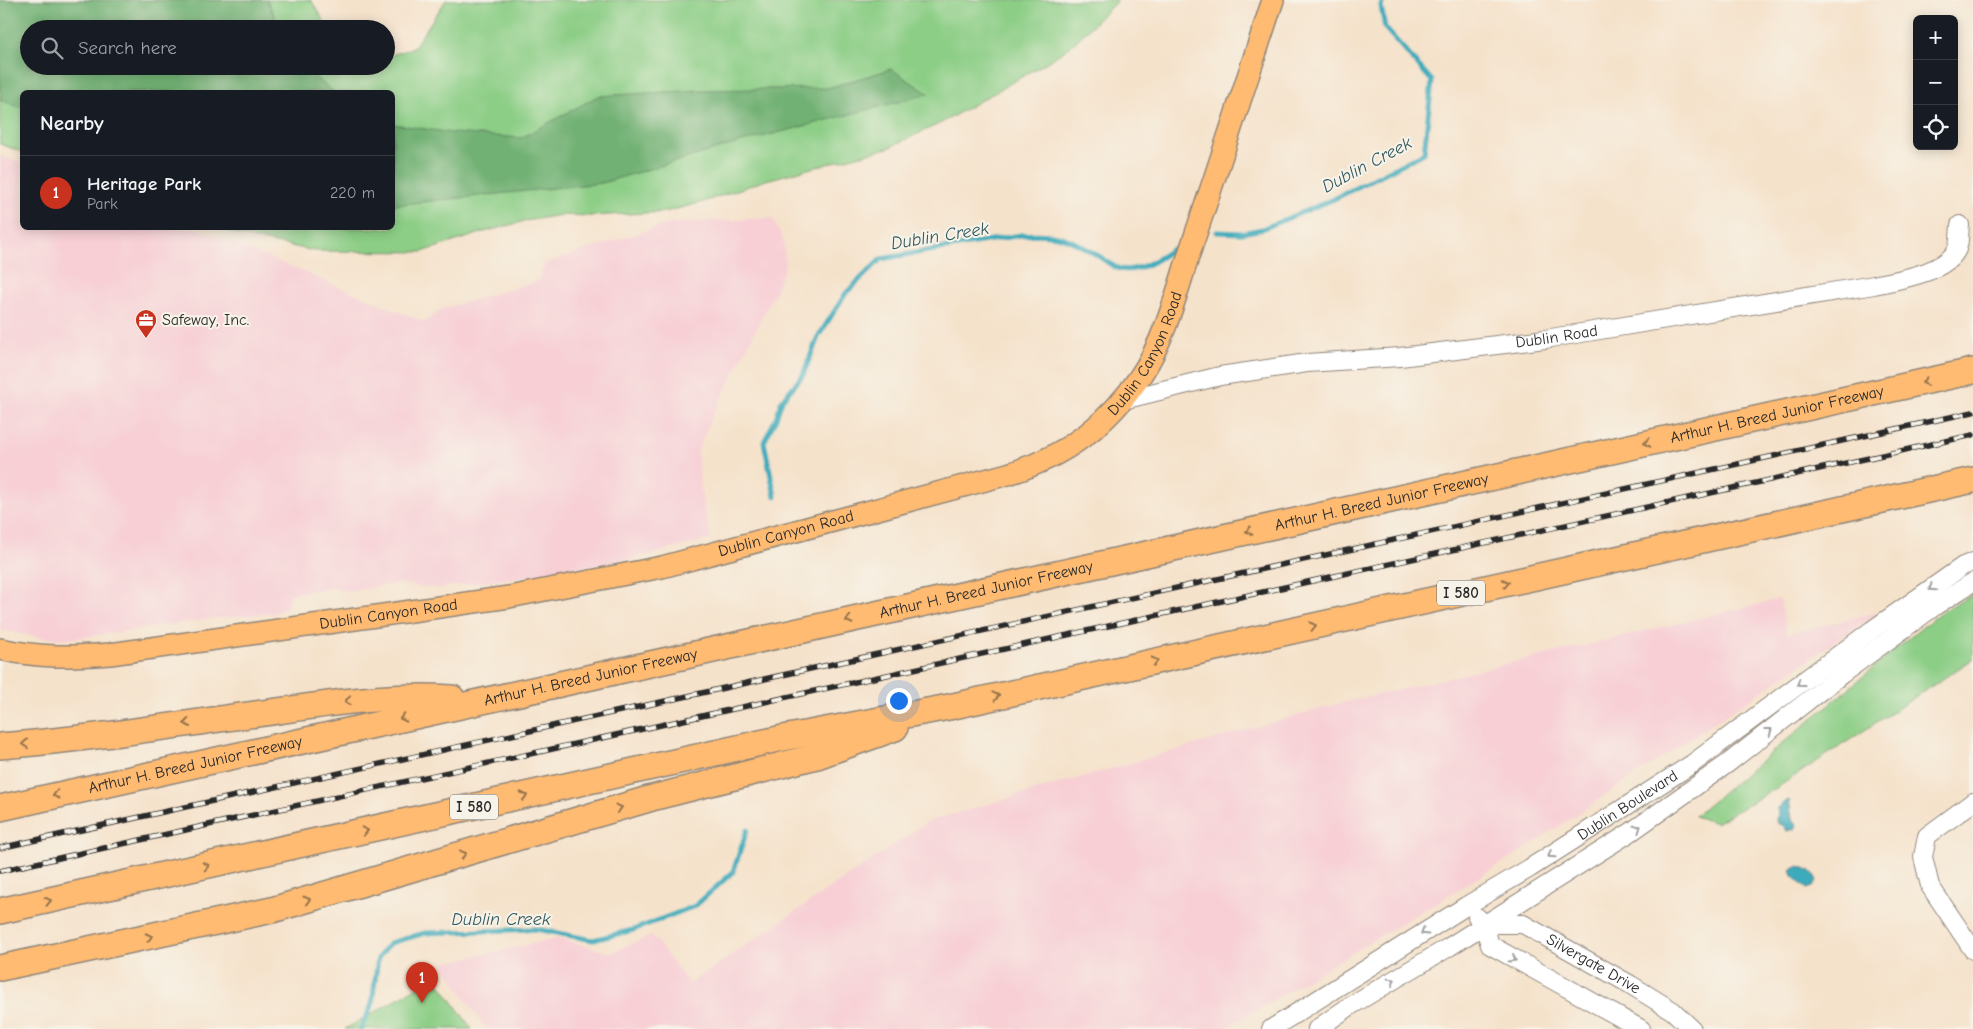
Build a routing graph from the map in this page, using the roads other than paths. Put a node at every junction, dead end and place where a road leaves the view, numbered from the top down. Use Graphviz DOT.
graph roads {
  1 [pos="1273,0"];
  2 [pos="1960,225"];
  3 [pos="1973,371"];
  4 [pos="1123,400"];
  5 [pos="1973,480"];
  6 [pos="1973,562"];
  7 [pos="1973,582"];
  8 [pos="0,649"];
  9 [pos="484,700"];
  10 [pos="949,707"];
  11 [pos="0,746"];
  12 [pos="1973,802"];
  13 [pos="0,808"];
  14 [pos="1466,906"];
  15 [pos="0,911"];
  16 [pos="1484,924"];
  17 [pos="101,947"];
  18 [pos="1973,950"];
  19 [pos="0,968"];
  20 [pos="0,986"];
  21 [pos="1271,1029"];
  22 [pos="1317,1029"];
  23 [pos="1641,1029"];
  24 [pos="1692,1029"];
  1 -- 4 [label="main road, Dublin Canyon Road"];
  2 -- 4 [label="street, Dublin Road"];
  3 -- 9 [label="highway, Arthur H. Breed Junior Freeway, one-way"];
  4 -- 8 [label="main road, Dublin Canyon Road"];
  10 -- 5 [label="highway, I 580, one-way"];
  6 -- 14 [label="street, Dublin Boulevard, one-way"];
  16 -- 7 [label="street, Dublin Boulevard, one-way"];
  9 -- 11 [label="highway, one-way"];
  9 -- 13 [label="highway, Arthur H. Breed Junior Freeway, one-way"];
  15 -- 10 [label="highway, I 580, one-way"];
  17 -- 10 [label="highway, one-way"];
  12 -- 18 [label="street"];
  14 -- 16 [label="street, Silvergate Drive"];
  14 -- 21 [label="street, Dublin Boulevard, one-way"];
  22 -- 16 [label="street, Dublin Boulevard, one-way"];
  16 -- 23 [label="street, Silvergate Drive, one-way"];
  16 -- 24 [label="street, Silvergate Drive"];
  17 -- 19 [label="highway"];
  17 -- 20 [label="highway"];
}
